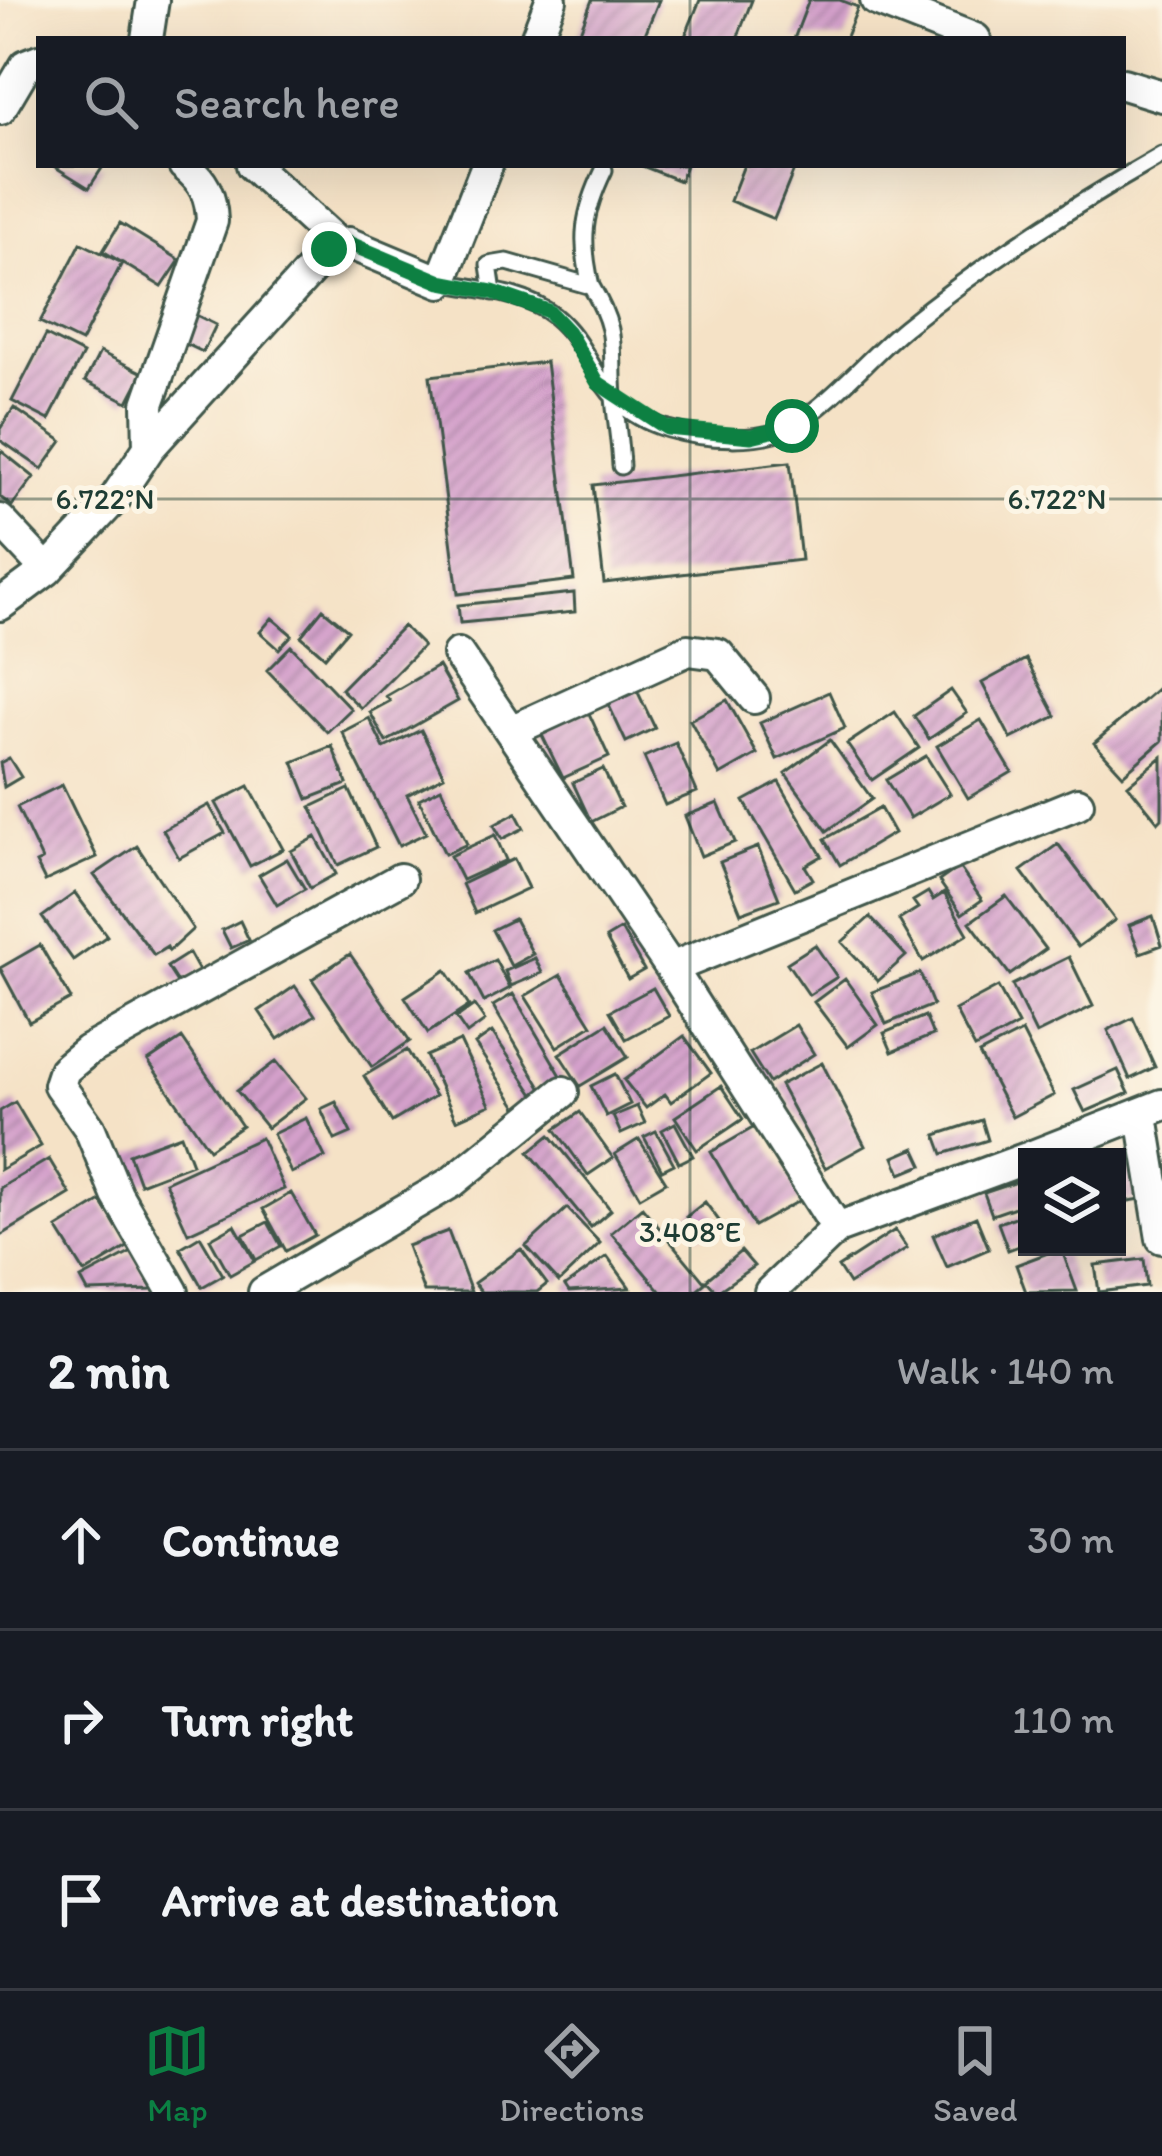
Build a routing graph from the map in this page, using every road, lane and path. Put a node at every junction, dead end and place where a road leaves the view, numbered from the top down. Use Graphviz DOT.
graph roads {
  1 [pos="153,0"];
  2 [pos="551,0"];
  3 [pos="875,0"];
  4 [pos="147,36"];
  5 [pos="537,36"];
  6 [pos="967,36"];
  7 [pos="36,61"];
  8 [pos="1126,85"];
  9 [pos="1162,96"];
  10 [pos="0,109"];
  11 [pos="1162,155"];
  12 [pos="187,168"];
  13 [pos="255,168"];
  14 [pos="486,168"];
  15 [pos="604,170"];
  16 [pos="338,244"];
  17 [pos="441,282"];
  18 [pos="591,286"];
  19 [pos="493,292"];
  20 [pos="614,397"];
  21 [pos="149,448"];
  22 [pos="621,466"];
  23 [pos="0,520"];
  24 [pos="47,570"];
  25 [pos="0,605"];
  26 [pos="458,654"];
  27 [pos="754,698"];
  28 [pos="511,731"];
  29 [pos="1078,803"];
  30 [pos="400,879"];
  31 [pos="671,968"];
  32 [pos="563,1092"];
  33 [pos="1152,1111"];
  34 [pos="1054,1148"];
  35 [pos="1018,1162"];
  36 [pos="837,1228"];
  37 [pos="1162,1238"];
  38 [pos="173,1292"];
  39 [pos="264,1292"];
  40 [pos="770,1292"];
  1 -- 4 [label="street"];
  2 -- 5 [label="street"];
  3 -- 6 [label="street"];
  7 -- 10 [label="street"];
  8 -- 9 [label="street"];
  11 -- 20 [label="lane"];
  12 -- 21 [label="street"];
  13 -- 16 [label="street"];
  14 -- 17 [label="street"];
  15 -- 18 [label="lane"];
  16 -- 17 [label="street"];
  16 -- 21 [label="street"];
  17 -- 19 [label="lane"];
  18 -- 19 [label="lane"];
  18 -- 20 [label="lane"];
  19 -- 20 [label="lane"];
  20 -- 22 [label="lane"];
  21 -- 24 [label="street"];
  23 -- 24 [label="street"];
  24 -- 25 [label="street"];
  26 -- 28 [label="street"];
  27 -- 28 [label="street"];
  28 -- 31 [label="street"];
  29 -- 31 [label="street"];
  30 -- 38 [label="street"];
  31 -- 36 [label="street"];
  32 -- 39 [label="street"];
  33 -- 34 [label="street"];
  33 -- 37 [label="street"];
  35 -- 36 [label="street"];
  36 -- 40 [label="street"];
}
